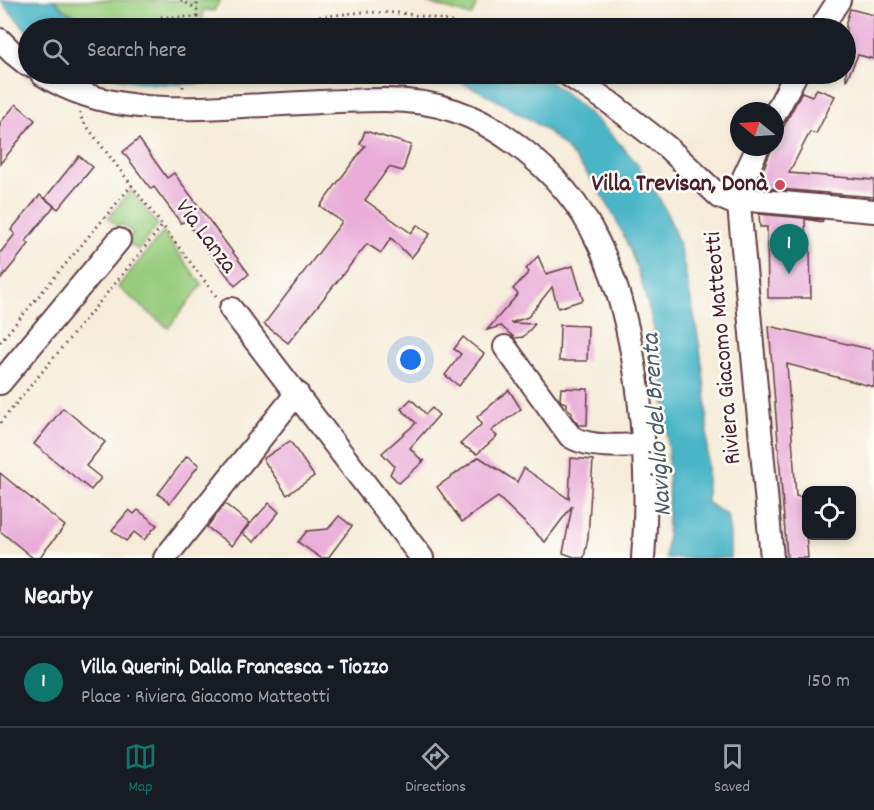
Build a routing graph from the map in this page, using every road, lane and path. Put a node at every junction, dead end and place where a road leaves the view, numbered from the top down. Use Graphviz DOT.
graph roads {
  1 [pos="181,0"];
  2 [pos="197,0"];
  3 [pos="839,0"];
  4 [pos="197,9"];
  5 [pos="197,17"];
  6 [pos="158,18"];
  7 [pos="308,18"];
  8 [pos="433,18"];
  9 [pos="827,18"];
  10 [pos="0,40"];
  11 [pos="18,57"];
  12 [pos="61,84"];
  13 [pos="183,84"];
  14 [pos="582,84"];
  15 [pos="791,84"];
  16 [pos="183,88"];
  17 [pos="781,102"];
  18 [pos="79,108"];
  19 [pos="754,156"];
  20 [pos="132,185"];
  21 [pos="739,202"];
  22 [pos="874,211"];
  23 [pos="163,225"];
  24 [pos="118,240"];
  25 [pos="231,309"];
  26 [pos="0,342"];
  27 [pos="505,347"];
  28 [pos="0,383"];
  29 [pos="297,393"];
  30 [pos="0,423"];
  31 [pos="642,445"];
  32 [pos="165,558"];
  33 [pos="422,558"];
  34 [pos="643,558"];
  35 [pos="772,558"];
  1 -- 4 [label="path"];
  2 -- 4 [label="path"];
  3 -- 9 [label="street"];
  4 -- 5 [label="path"];
  5 -- 6 [label="path"];
  7 -- 8 [label="path"];
  10 -- 11 [label="street"];
  12 -- 31 [label="street"];
  13 -- 16 [label="path"];
  14 -- 21 [label="street, Riviera Giacomo Matteotti"];
  15 -- 17 [label="street"];
  18 -- 20 [label="path, Via Lanza"];
  19 -- 21 [label="street"];
  20 -- 23 [label="path, Via Lanza"];
  20 -- 26 [label="path"];
  21 -- 22 [label="street"];
  21 -- 35 [label="street, Riviera Giacomo Matteotti"];
  23 -- 25 [label="path, Via Lanza"];
  23 -- 30 [label="path"];
  24 -- 28 [label="street"];
  25 -- 29 [label="street, Via Lanza"];
  27 -- 31 [label="street"];
  29 -- 32 [label="street"];
  29 -- 33 [label="street, Via Lanza"];
  31 -- 34 [label="street"];
}
